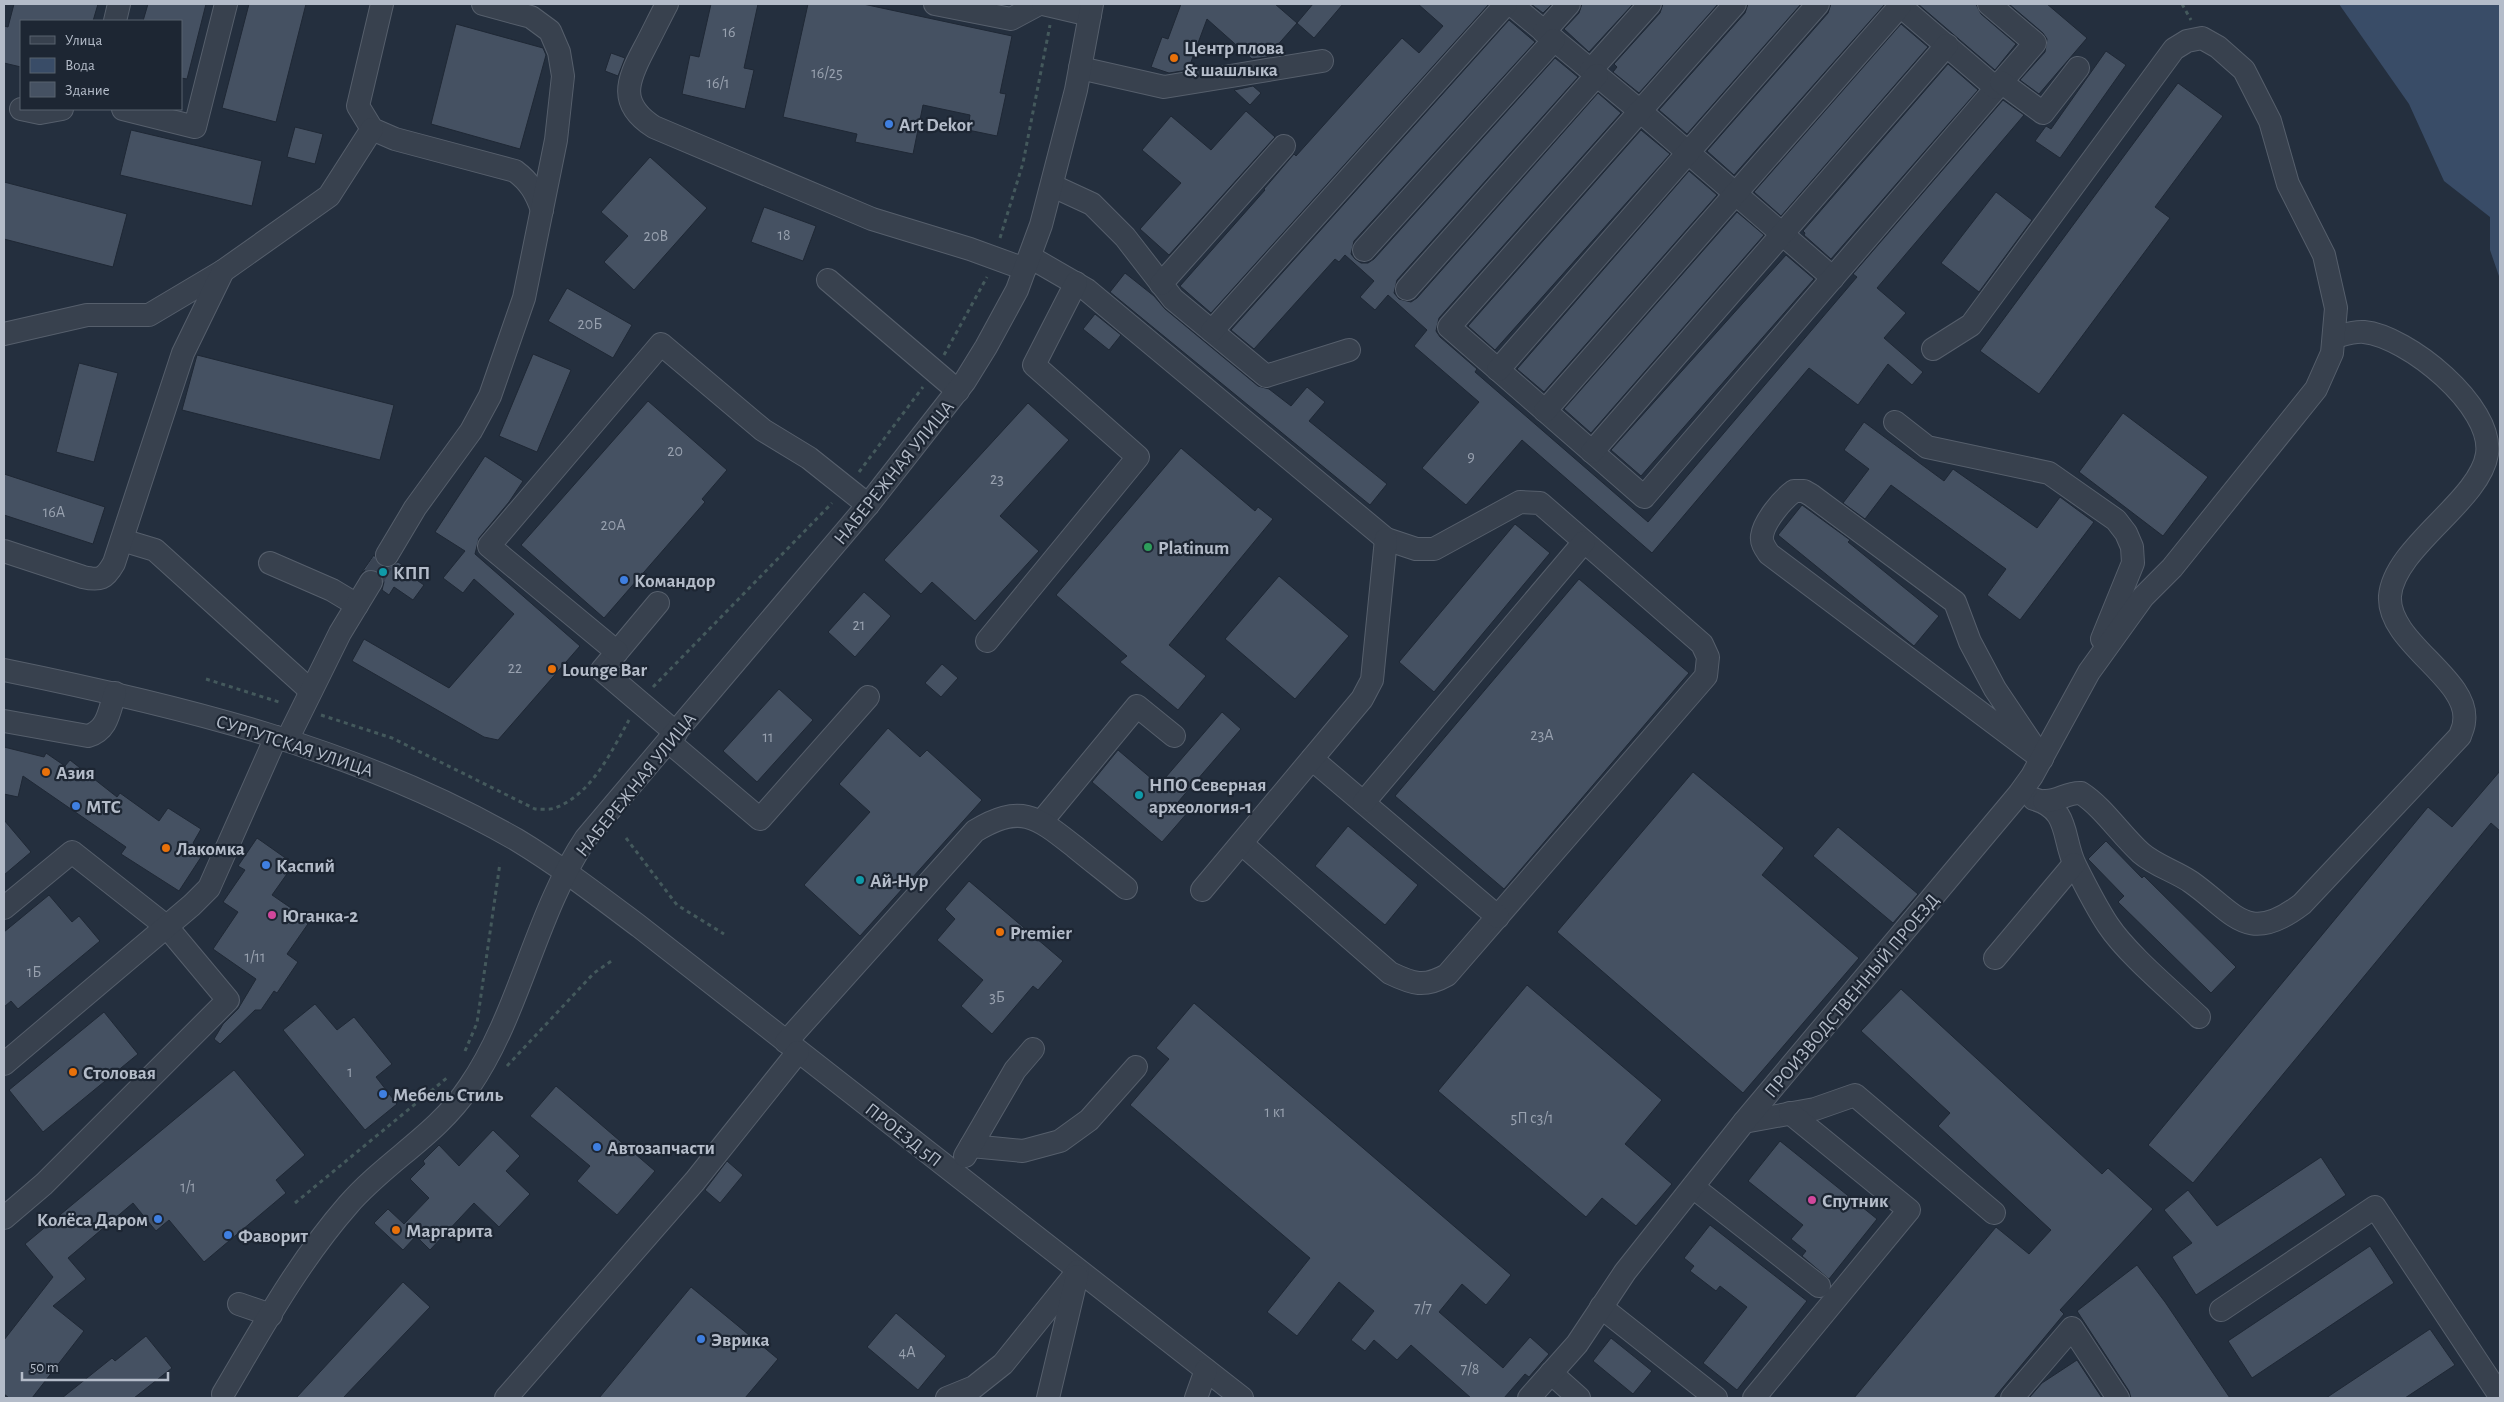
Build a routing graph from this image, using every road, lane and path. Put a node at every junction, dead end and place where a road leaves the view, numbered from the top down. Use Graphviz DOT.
graph roads {
  1 [pos="119,4"];
  2 [pos="226,4"];
  3 [pos="382,4"];
  4 [pos="483,4"];
  5 [pos="667,4"];
  6 [pos="936,4"];
  7 [pos="1506,4"];
  8 [pos="1511,4"];
  9 [pos="1569,4"];
  10 [pos="1650,4"];
  11 [pos="1735,4"];
  12 [pos="1818,4"];
  13 [pos="1989,4"];
  14 [pos="1045,5"];
  15 [pos="1899,5"];
  16 [pos="1091,10"];
  17 [pos="115,20"];
  18 [pos="1549,36"];
  19 [pos="1947,46"];
  20 [pos="1322,61"];
  21 [pos="1080,68"];
  22 [pos="2078,68"];
  23 [pos="1594,73"];
  24 [pos="1999,85"];
  25 [pos="4,104"];
  26 [pos="20,109"];
  27 [pos="26,110"];
  28 [pos="56,110"];
  29 [pos="127,110"];
  30 [pos="1640,112"];
  31 [pos="372,129"];
  32 [pos="1284,146"];
  33 [pos="1687,152"];
  34 [pos="1052,186"];
  35 [pos="1735,193"];
  36 [pos="542,210"];
  37 [pos="1783,235"];
  38 [pos="1364,250"];
  39 [pos="994,257"];
  40 [pos="1028,263"];
  41 [pos="223,271"];
  42 [pos="1833,278"];
  43 [pos="828,280"];
  44 [pos="1076,283"];
  45 [pos="1161,284"];
  46 [pos="1407,289"];
  47 [pos="1212,331"];
  48 [pos="4,334"];
  49 [pos="2334,337"];
  50 [pos="1349,350"];
  51 [pos="1933,350"];
  52 [pos="1498,370"];
  53 [pos="935,371"];
  54 [pos="958,391"];
  55 [pos="1545,411"];
  56 [pos="1895,422"];
  57 [pos="1592,452"];
  58 [pos="847,488"];
  59 [pos="868,505"];
  60 [pos="122,540"];
  61 [pos="1386,540"];
  62 [pos="1584,542"];
  63 [pos="4,551"];
  64 [pos="387,555"];
  65 [pos="270,563"];
  66 [pos="2134,563"];
  67 [pos="2157,581"];
  68 [pos="371,582"];
  69 [pos="658,603"];
  70 [pos="357,605"];
  71 [pos="987,641"];
  72 [pos="617,652"];
  73 [pos="4,670"];
  74 [pos="2089,672"];
  75 [pos="206,679"];
  76 [pos="115,693"];
  77 [pos="868,697"];
  78 [pos="307,700"];
  79 [pos="639,702"];
  80 [pos="4,721"];
  81 [pos="1174,736"];
  82 [pos="672,737"];
  83 [pos="282,739"];
  84 [pos="1312,758"];
  85 [pos="2042,759"];
  86 [pos="2019,794"];
  87 [pos="1364,802"];
  88 [pos="2044,802"];
  89 [pos="1042,821"];
  90 [pos="626,838"];
  91 [pos="1242,844"];
  92 [pos="500,863"];
  93 [pos="2074,864"];
  94 [pos="565,872"];
  95 [pos="1126,888"];
  96 [pos="1202,890"];
  97 [pos="4,908"];
  98 [pos="1498,917"];
  99 [pos="167,927"];
  100 [pos="724,934"];
  101 [pos="1995,958"];
  102 [pos="613,960"];
  103 [pos="2199,1017"];
  104 [pos="792,1047"];
  105 [pos="1033,1049"];
  106 [pos="463,1055"];
  107 [pos="4,1064"];
  108 [pos="1136,1066"];
  109 [pos="500,1073"];
  110 [pos="449,1077"];
  111 [pos="1790,1113"];
  112 [pos="1744,1122"];
  113 [pos="971,1146"];
  114 [pos="955,1174"];
  115 [pos="1693,1186"];
  116 [pos="295,1203"];
  117 [pos="1994,1212"];
  118 [pos="4,1218"];
  119 [pos="1078,1271"];
  120 [pos="1819,1286"];
  121 [pos="239,1304"];
  122 [pos="1601,1307"];
  123 [pos="2221,1310"];
  124 [pos="271,1315"];
  125 [pos="1206,1370"];
  126 [pos="1551,1373"];
  127 [pos="2500,1396"];
  128 [pos="220,1397"];
  129 [pos="506,1398"];
  130 [pos="947,1398"];
  131 [pos="1048,1398"];
  132 [pos="1196,1398"];
  133 [pos="1242,1398"];
  134 [pos="1529,1398"];
  135 [pos="1579,1398"];
  136 [pos="1716,1398"];
  137 [pos="1754,1398"];
  138 [pos="2012,1398"];
  139 [pos="2118,1398"];
  1 -- 17 [label="street"];
  2 -- 29 [label="street"];
  3 -- 31 [label="street"];
  4 -- 36 [label="street"];
  5 -- 39 [label="street"];
  6 -- 14 [label="street"];
  7 -- 47 [label="street"];
  8 -- 18 [label="street"];
  9 -- 18 [label="street"];
  10 -- 23 [label="street"];
  11 -- 30 [label="street"];
  12 -- 33 [label="street"];
  13 -- 24 [label="street"];
  14 -- 16 [label="street"];
  14 -- 39 [label="path"];
  15 -- 19 [label="street"];
  15 -- 35 [label="street"];
  16 -- 21 [label="street, НАБЕРЕЖНАЯ УЛИЦА"];
  18 -- 23 [label="street"];
  18 -- 38 [label="street"];
  19 -- 24 [label="street"];
  19 -- 37 [label="street"];
  20 -- 21 [label="street"];
  21 -- 34 [label="street, НАБЕРЕЖНАЯ УЛИЦА"];
  22 -- 24 [label="street"];
  23 -- 30 [label="street"];
  23 -- 46 [label="street"];
  24 -- 42 [label="street"];
  25 -- 26 [label="street"];
  27 -- 28 [label="street"];
  30 -- 33 [label="street"];
  30 -- 52 [label="street"];
  31 -- 36 [label="street"];
  31 -- 41 [label="street"];
  32 -- 45 [label="street"];
  33 -- 35 [label="street"];
  33 -- 52 [label="street"];
  34 -- 40 [label="street, НАБЕРЕЖНАЯ УЛИЦА"];
  34 -- 45 [label="street"];
  35 -- 37 [label="street"];
  35 -- 55 [label="street"];
  36 -- 64 [label="street"];
  37 -- 42 [label="street"];
  37 -- 57 [label="street"];
  39 -- 40 [label="street"];
  39 -- 53 [label="path"];
  40 -- 44 [label="street"];
  40 -- 54 [label="street, НАБЕРЕЖНАЯ УЛИЦА"];
  41 -- 48 [label="street"];
  41 -- 60 [label="street"];
  42 -- 57 [label="street"];
  43 -- 53 [label="street"];
  44 -- 61 [label="street"];
  44 -- 71 [label="street"];
  45 -- 47 [label="street"];
  47 -- 50 [label="street"];
  49 -- 51 [label="street, ПРОИЗВОДСТВЕННЫЙ ПРОЕЗД"];
  49 -- 67 [label="street, ПРОИЗВОДСТВЕННЫЙ ПРОЕЗД"];
  49 -- 88 [label="street"];
  52 -- 55 [label="street"];
  53 -- 54 [label="street"];
  53 -- 58 [label="path"];
  54 -- 59 [label="street, НАБЕРЕЖНАЯ УЛИЦА"];
  55 -- 57 [label="street"];
  56 -- 66 [label="street"];
  58 -- 59 [label="street"];
  58 -- 72 [label="street"];
  58 -- 79 [label="path"];
  59 -- 82 [label="street, НАБЕРЕЖНАЯ УЛИЦА"];
  60 -- 63 [label="street"];
  60 -- 78 [label="street"];
  61 -- 62 [label="street"];
  61 -- 84 [label="street"];
  62 -- 87 [label="street"];
  62 -- 98 [label="street"];
  65 -- 70 [label="street"];
  66 -- 67 [label="street"];
  66 -- 74 [label="street"];
  67 -- 74 [label="street, ПРОИЗВОДСТВЕННЫЙ ПРОЕЗД"];
  68 -- 70 [label="street"];
  69 -- 72 [label="street"];
  70 -- 78 [label="street"];
  72 -- 79 [label="street"];
  73 -- 76 [label="street, СУРГУТСКАЯ УЛИЦА"];
  74 -- 85 [label="street, ПРОИЗВОДСТВЕННЫЙ ПРОЕЗД"];
  75 -- 78 [label="path"];
  76 -- 80 [label="street"];
  76 -- 83 [label="street, СУРГУТСКАЯ УЛИЦА"];
  77 -- 82 [label="street"];
  78 -- 79 [label="path"];
  78 -- 83 [label="street"];
  79 -- 82 [label="street"];
  81 -- 89 [label="street"];
  82 -- 94 [label="street, НАБЕРЕЖНАЯ УЛИЦА"];
  83 -- 94 [label="street, СУРГУТСКАЯ УЛИЦА"];
  83 -- 99 [label="street"];
  84 -- 87 [label="street"];
  84 -- 91 [label="street"];
  85 -- 85 [label="street"];
  85 -- 86 [label="street, ПРОИЗВОДСТВЕННЫЙ ПРОЕЗД"];
  86 -- 88 [label="street"];
  86 -- 112 [label="street, ПРОИЗВОДСТВЕННЫЙ ПРОЕЗД"];
  87 -- 98 [label="street"];
  88 -- 93 [label="street"];
  89 -- 95 [label="street"];
  89 -- 104 [label="street"];
  90 -- 100 [label="path"];
  91 -- 96 [label="street"];
  91 -- 98 [label="street"];
  92 -- 106 [label="path"];
  93 -- 101 [label="street"];
  93 -- 103 [label="street"];
  94 -- 104 [label="street, ПРОЕЗД 5П"];
  94 -- 124 [label="street, НАБЕРЕЖНАЯ УЛИЦА"];
  97 -- 99 [label="street"];
  99 -- 107 [label="street"];
  99 -- 118 [label="street"];
  102 -- 109 [label="path"];
  104 -- 114 [label="street, ПРОЕЗД 5П"];
  104 -- 129 [label="street"];
  105 -- 113 [label="street"];
  108 -- 113 [label="street"];
  110 -- 116 [label="path"];
  111 -- 112 [label="street"];
  111 -- 117 [label="street"];
  111 -- 137 [label="street"];
  112 -- 115 [label="street, ПРОИЗВОДСТВЕННЫЙ ПРОЕЗД"];
  113 -- 114 [label="street"];
  114 -- 119 [label="street, ПРОЕЗД 5П"];
  115 -- 120 [label="street"];
  115 -- 122 [label="street, ПРОИЗВОДСТВЕННЫЙ ПРОЕЗД"];
  119 -- 125 [label="street, ПРОЕЗД 5П"];
  119 -- 130 [label="street"];
  119 -- 131 [label="street"];
  121 -- 124 [label="street"];
  122 -- 126 [label="street, ПРОИЗВОДСТВЕННЫЙ ПРОЕЗД"];
  122 -- 136 [label="street"];
  123 -- 127 [label="street"];
  124 -- 128 [label="street, НАБЕРЕЖНАЯ УЛИЦА"];
  125 -- 132 [label="street"];
  125 -- 133 [label="street, ПРОЕЗД 5П"];
  126 -- 134 [label="street, ПРОИЗВОДСТВЕННЫЙ ПРОЕЗД"];
  126 -- 135 [label="street"];
  138 -- 139 [label="street"];
}
